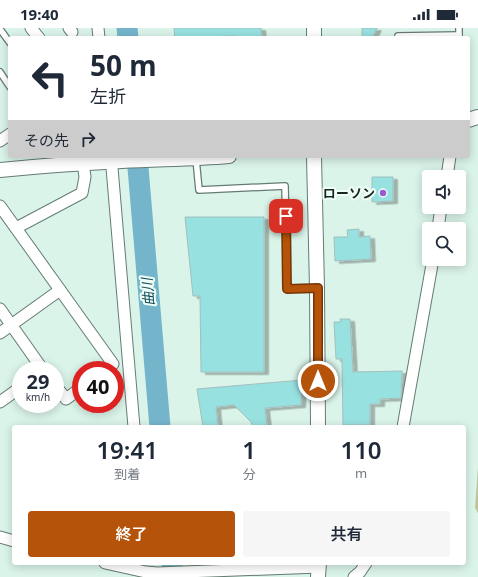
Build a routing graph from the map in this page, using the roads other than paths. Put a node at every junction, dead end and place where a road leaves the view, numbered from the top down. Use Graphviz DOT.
graph roads {
  1 [pos="31,28"];
  2 [pos="0,29"];
  3 [pos="37,36"];
  4 [pos="8,40"];
  5 [pos="0,72"];
  6 [pos="8,84"];
  7 [pos="207,158"];
  8 [pos="314,158"];
  9 [pos="450,158"];
  10 [pos="82,159"];
  11 [pos="115,159"];
  12 [pos="196,159"];
  13 [pos="0,170"];
  14 [pos="448,170"];
  15 [pos="0,206"];
  16 [pos="16,228"];
  17 [pos="431,266"];
  18 [pos="318,288"];
  19 [pos="60,290"];
  20 [pos="0,309"];
  21 [pos="12,325"];
  22 [pos="0,334"];
  23 [pos="37,361"];
  24 [pos="111,361"];
  25 [pos="12,394"];
  26 [pos="72,395"];
  27 [pos="64,396"];
  28 [pos="0,402"];
  29 [pos="134,425"];
  30 [pos="318,425"];
  31 [pos="404,425"];
  32 [pos="0,537"];
  33 [pos="12,540"];
  34 [pos="115,565"];
  35 [pos="365,565"];
  36 [pos="319,569"];
  37 [pos="251,570"];
  38 [pos="146,571"];
  39 [pos="226,574"];
  40 [pos="354,577"];
  1 -- 3 [label="street"];
  2 -- 4 [label="lane"];
  5 -- 6 [label="lane"];
  7 -- 12 [label="street"];
  8 -- 18 [label="street"];
  9 -- 14 [label="street"];
  10 -- 11 [label="street"];
  10 -- 13 [label="street"];
  10 -- 16 [label="street"];
  11 -- 12 [label="street"];
  11 -- 29 [label="street"];
  12 -- 18 [label="lane"];
  15 -- 16 [label="street"];
  16 -- 19 [label="street"];
  17 -- 31 [label="street"];
  18 -- 30 [label="street"];
  19 -- 21 [label="street"];
  19 -- 24 [label="street"];
  20 -- 21 [label="street"];
  21 -- 22 [label="street"];
  21 -- 23 [label="street"];
  25 -- 28 [label="street"];
  26 -- 27 [label="street"];
  32 -- 33 [label="street"];
  34 -- 38 [label="street"];
  35 -- 40 [label="street"];
  36 -- 37 [label="street"];
  37 -- 39 [label="street"];
  38 -- 39 [label="street"];
}
